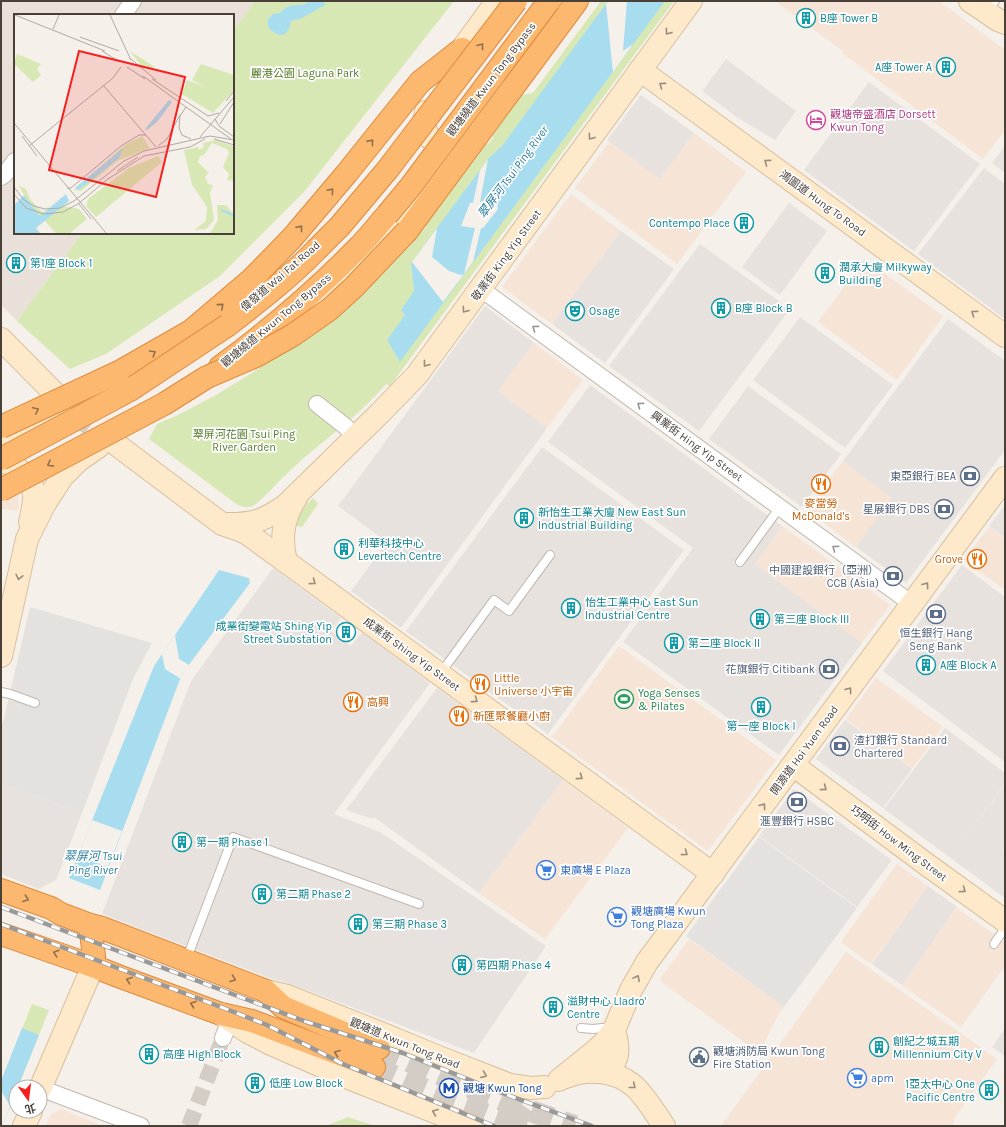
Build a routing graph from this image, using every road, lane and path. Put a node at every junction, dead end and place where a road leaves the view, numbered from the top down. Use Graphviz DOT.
graph roads {
  1 [pos="133,1"];
  2 [pos="497,1"];
  3 [pos="516,1"];
  4 [pos="549,1"];
  5 [pos="559,1"];
  6 [pos="577,1"];
  7 [pos="691,1"];
  8 [pos="983,4"];
  9 [pos="124,14"];
  10 [pos="1005,24"];
  11 [pos="462,48"];
  12 [pos="640,70"];
  13 [pos="426,112"];
  14 [pos="462,136"];
  15 [pos="14,162"];
  16 [pos="1,177"];
  17 [pos="481,289"];
  18 [pos="228,325"];
  19 [pos="191,331"];
  20 [pos="1005,336"];
  21 [pos="1,339"];
  22 [pos="207,377"];
  23 [pos="317,404"];
  24 [pos="73,412"];
  25 [pos="1,427"];
  26 [pos="355,438"];
  27 [pos="109,439"];
  28 [pos="1,445"];
  29 [pos="1,460"];
  30 [pos="1005,478"];
  31 [pos="1,490"];
  32 [pos="300,492"];
  33 [pos="780,507"];
  34 [pos="222,524"];
  35 [pos="27,539"];
  36 [pos="550,555"];
  37 [pos="286,562"];
  38 [pos="740,562"];
  39 [pos="912,604"];
  40 [pos="1,656"];
  41 [pos="440,674"];
  42 [pos="1,692"];
  43 [pos="35,702"];
  44 [pos="793,765"];
  45 [pos="713,874"];
  46 [pos="1,890"];
  47 [pos="419,904"];
  48 [pos="1005,921"];
  49 [pos="90,925"];
  50 [pos="1005,928"];
  51 [pos="1,934"];
  52 [pos="994,944"];
  53 [pos="185,960"];
  54 [pos="93,966"];
  55 [pos="266,991"];
  56 [pos="225,1024"];
  57 [pos="582,1028"];
  58 [pos="615,1028"];
  59 [pos="597,1072"];
  60 [pos="44,1079"];
  61 [pos="545,1088"];
  62 [pos="48,1091"];
  63 [pos="141,1126"];
  64 [pos="471,1126"];
  65 [pos="664,1126"];
  1 -- 9 [label="street"];
  2 -- 11 [label="main road, 偉發道 Wai Fat Road"];
  18 -- 3 [label="highway, one-way, bridge"];
  4 -- 22 [label="highway, 觀塘繞道 Kwun Tong Bypass, bridge"];
  5 -- 14 [label="main road"];
  6 -- 22 [label="highway, bridge"];
  7 -- 12 [label="main road, 敬業街 King Yip Street, one-way"];
  8 -- 10 [label="main road"];
  11 -- 13 [label="main road, 偉發道 Wai Fat Road"];
  19 -- 11 [label="highway, one-way"];
  12 -- 17 [label="main road, 敬業街 King Yip Street, one-way"];
  20 -- 12 [label="main road, 鴻圖道 Hung To Road, one-way"];
  13 -- 14 [label="main road"];
  13 -- 24 [label="main road, 偉發道 Wai Fat Road"];
  14 -- 27 [label="main road"];
  15 -- 16 [label="street"];
  17 -- 26 [label="main road, 敬業街 King Yip Street, one-way"];
  33 -- 17 [label="street, 興業街 Hing Yip Street, one-way"];
  18 -- 19 [label="highway"];
  18 -- 29 [label="highway, bridge"];
  25 -- 19 [label="highway, one-way, bridge"];
  21 -- 24 [label="main road"];
  22 -- 31 [label="highway, 觀塘繞道 Kwun Tong Bypass, one-way, bridge"];
  23 -- 26 [label="street"];
  24 -- 28 [label="main road, 偉發道 Wai Fat Road"];
  26 -- 32 [label="main road, 敬業街 King Yip Street"];
  27 -- 34 [label="main road, 成業街 Shing Yip Street"];
  27 -- 35 [label="main road"];
  29 -- 35 [label="main road"];
  39 -- 30 [label="main road, 開源道 Hoi Yuen Road, one-way"];
  32 -- 34 [label="main road, 敬業街 King Yip Street"];
  32 -- 37 [label="main road, 敬業街 King Yip Street"];
  33 -- 38 [label="lane"];
  39 -- 33 [label="street, 興業街 Hing Yip Street, one-way"];
  34 -- 37 [label="main road, 成業街 Shing Yip Street"];
  35 -- 40 [label="main road, one-way"];
  36 -- 41 [label="lane"];
  37 -- 41 [label="main road, 成業街 Shing Yip Street, one-way"];
  44 -- 39 [label="main road, 開源道 Hoi Yuen Road, one-way"];
  41 -- 45 [label="main road, 成業街 Shing Yip Street, one-way"];
  42 -- 43 [label="lane"];
  45 -- 44 [label="main road, 開源道 Hoi Yuen Road, one-way"];
  44 -- 48 [label="main road, 巧明街 How Ming Street, one-way"];
  58 -- 45 [label="main road, 開源道 Hoi Yuen Road, one-way"];
  46 -- 49 [label="highway, 觀塘道 Kwun Tong Road, one-way"];
  47 -- 53 [label="lane"];
  49 -- 53 [label="highway, 觀塘道 Kwun Tong Road"];
  49 -- 54 [label="highway"];
  50 -- 52 [label="lane"];
  54 -- 51 [label="highway, 觀塘道 Kwun Tong Road, one-way"];
  53 -- 55 [label="highway, 觀塘道 Kwun Tong Road, one-way"];
  56 -- 54 [label="highway, 觀塘道 Kwun Tong Road, one-way"];
  54 -- 60 [label="main road"];
  55 -- 56 [label="highway, 觀塘道 Kwun Tong Road, one-way"];
  55 -- 61 [label="main road, 觀塘道 Kwun Tong Road, one-way"];
  64 -- 56 [label="main road, 觀塘道 Kwun Tong Road, one-way"];
  57 -- 58 [label="lane"];
  58 -- 59 [label="main road"];
  58 -- 61 [label="main road, 開源道 Hoi Yuen Road"];
  59 -- 61 [label="main road, 觀塘道 Kwun Tong Road"];
  59 -- 65 [label="main road, 觀塘道 Kwun Tong Road, one-way"];
  62 -- 63 [label="street"];
}
